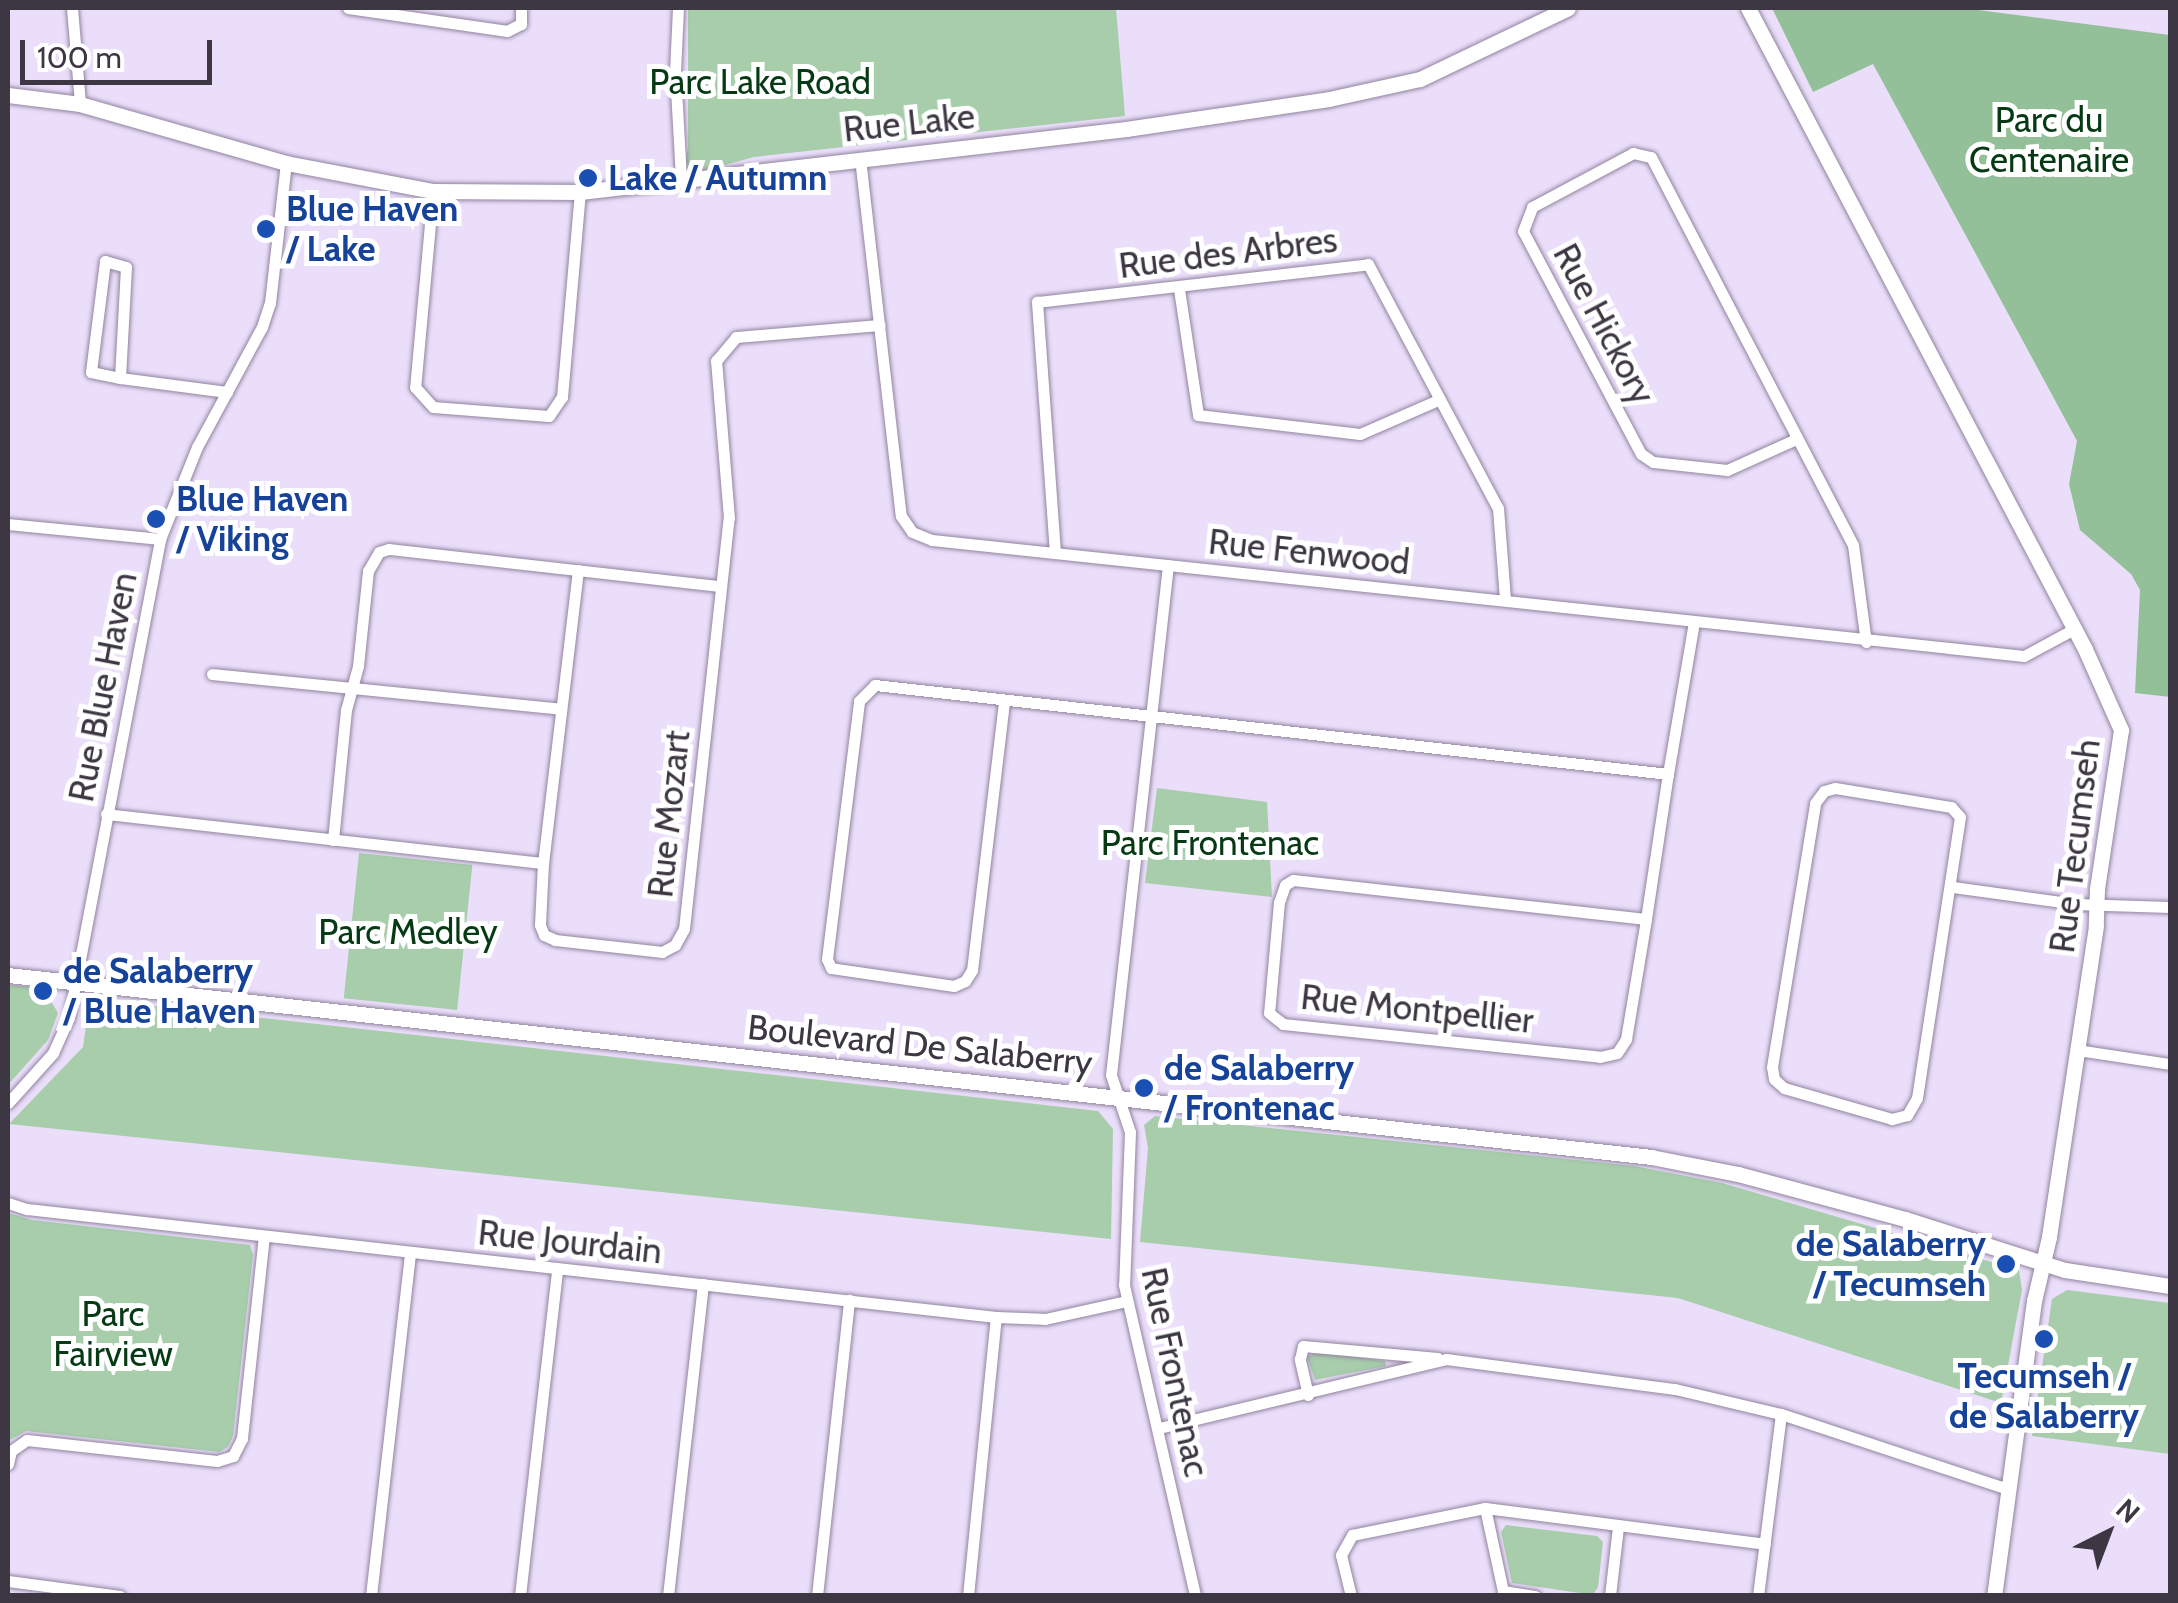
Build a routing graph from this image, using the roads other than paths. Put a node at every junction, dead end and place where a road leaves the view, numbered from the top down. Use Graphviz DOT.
graph roads {
  1 [pos="72,8"];
  2 [pos="348,8"];
  3 [pos="521,8"];
  4 [pos="678,8"];
  5 [pos="1568,8"];
  6 [pos="1748,8"];
  7 [pos="366,10"];
  8 [pos="8,95"];
  9 [pos="80,104"];
  10 [pos="860,158"];
  11 [pos="286,163"];
  12 [pos="681,177"];
  13 [pos="433,191"];
  14 [pos="580,192"];
  15 [pos="1179,288"];
  16 [pos="879,324"];
  17 [pos="120,378"];
  18 [pos="227,392"];
  19 [pos="1440,399"];
  20 [pos="1796,439"];
  21 [pos="8,524"];
  22 [pos="160,539"];
  23 [pos="1054,553"];
  24 [pos="1168,565"];
  25 [pos="578,570"];
  26 [pos="721,586"];
  27 [pos="1505,600"];
  28 [pos="1694,622"];
  29 [pos="2072,630"];
  30 [pos="1866,642"];
  31 [pos="212,674"];
  32 [pos="352,689"];
  33 [pos="1004,702"];
  34 [pos="560,709"];
  35 [pos="1150,715"];
  36 [pos="1668,774"];
  37 [pos="106,814"];
  38 [pos="333,840"];
  39 [pos="543,863"];
  40 [pos="1952,887"];
  41 [pos="2096,906"];
  42 [pos="2170,906"];
  43 [pos="1646,920"];
  44 [pos="8,975"];
  45 [pos="76,982"];
  46 [pos="2078,1050"];
  47 [pos="2170,1064"];
  48 [pos="1120,1098"];
  49 [pos="8,1103"];
  50 [pos="8,1203"];
  51 [pos="264,1236"];
  52 [pos="410,1252"];
  53 [pos="2043,1262"];
  54 [pos="557,1268"];
  55 [pos="703,1284"];
  56 [pos="2170,1286"];
  57 [pos="849,1300"];
  58 [pos="1127,1300"];
  59 [pos="996,1317"];
  60 [pos="1446,1360"];
  61 [pos="1308,1395"];
  62 [pos="1781,1414"];
  63 [pos="1159,1428"];
  64 [pos="8,1464"];
  65 [pos="2008,1489"];
  66 [pos="1485,1508"];
  67 [pos="1618,1527"];
  68 [pos="1765,1544"];
  69 [pos="8,1582"];
  70 [pos="120,1596"];
  71 [pos="371,1596"];
  72 [pos="520,1596"];
  73 [pos="668,1596"];
  74 [pos="817,1596"];
  75 [pos="968,1596"];
  76 [pos="1195,1596"];
  77 [pos="1350,1596"];
  78 [pos="1536,1596"];
  79 [pos="1610,1596"];
  80 [pos="1758,1596"];
  81 [pos="1994,1596"];
  1 -- 9 [label="street"];
  2 -- 7 [label="street"];
  3 -- 7 [label="street"];
  4 -- 12 [label="street"];
  5 -- 10 [label="street, Rue Lake"];
  6 -- 29 [label="street, Rue Tecumseh"];
  8 -- 9 [label="street, Rue Lake"];
  9 -- 11 [label="street, Rue Lake"];
  10 -- 12 [label="street, Rue Lake"];
  10 -- 16 [label="street, Rue Fenwood"];
  11 -- 13 [label="street, Rue Lake"];
  11 -- 18 [label="street, Rue Blue Haven"];
  12 -- 14 [label="street, Rue Lake"];
  13 -- 14 [label="street, Rue Lake"];
  13 -- 14 [label="street"];
  15 -- 19 [label="street, Rue des Arbres"];
  15 -- 19 [label="street"];
  15 -- 23 [label="street, Rue des Arbres"];
  16 -- 23 [label="street, Rue Fenwood"];
  16 -- 26 [label="street, Rue Mozart"];
  17 -- 17 [label="street"];
  17 -- 18 [label="street"];
  18 -- 22 [label="street, Rue Blue Haven"];
  19 -- 27 [label="street, Rue des Arbres"];
  20 -- 20 [label="street, Rue Hickory"];
  20 -- 30 [label="street, Rue Hickory"];
  21 -- 22 [label="street"];
  22 -- 37 [label="street, Rue Blue Haven"];
  23 -- 24 [label="street, Rue Fenwood"];
  24 -- 27 [label="street, Rue Fenwood"];
  24 -- 35 [label="street, Rue Frontenac"];
  25 -- 26 [label="street"];
  25 -- 32 [label="street"];
  25 -- 34 [label="street, Rue Mozart"];
  26 -- 39 [label="street, Rue Mozart"];
  27 -- 28 [label="street, Rue Fenwood"];
  28 -- 30 [label="street, Rue Fenwood"];
  28 -- 36 [label="street, Rue Montpellier"];
  29 -- 30 [label="street, Rue Fenwood"];
  29 -- 41 [label="street, Rue Tecumseh"];
  31 -- 32 [label="street"];
  32 -- 34 [label="street"];
  32 -- 38 [label="street"];
  33 -- 33 [label="street"];
  33 -- 35 [label="street"];
  34 -- 39 [label="street, Rue Mozart"];
  35 -- 36 [label="street"];
  35 -- 48 [label="street, Rue Frontenac"];
  36 -- 43 [label="street, Rue Montpellier"];
  37 -- 38 [label="street"];
  37 -- 45 [label="street, Rue Blue Haven"];
  38 -- 39 [label="street"];
  40 -- 40 [label="street"];
  40 -- 41 [label="street"];
  41 -- 42 [label="street"];
  41 -- 46 [label="street, Rue Tecumseh"];
  43 -- 43 [label="street, Rue Montpellier"];
  44 -- 45 [label="street, Boulevard De Salaberry"];
  45 -- 48 [label="street, Boulevard De Salaberry"];
  45 -- 49 [label="street, Rue Blue Haven"];
  46 -- 47 [label="street"];
  46 -- 53 [label="street, Rue Tecumseh"];
  48 -- 53 [label="street, Boulevard De Salaberry"];
  48 -- 58 [label="street, Rue Frontenac"];
  50 -- 51 [label="street, Rue Jourdain"];
  51 -- 52 [label="street, Rue Jourdain"];
  51 -- 64 [label="street"];
  52 -- 54 [label="street, Rue Jourdain"];
  52 -- 71 [label="street"];
  53 -- 56 [label="street, Boulevard De Salaberry"];
  53 -- 65 [label="street, Rue Tecumseh"];
  54 -- 55 [label="street, Rue Jourdain"];
  54 -- 72 [label="street"];
  55 -- 57 [label="street, Rue Jourdain"];
  55 -- 73 [label="street"];
  57 -- 59 [label="street, Rue Jourdain"];
  57 -- 74 [label="street"];
  58 -- 59 [label="street, Rue Jourdain"];
  58 -- 63 [label="street, Rue Frontenac"];
  59 -- 75 [label="street"];
  60 -- 61 [label="street"];
  60 -- 61 [label="street"];
  60 -- 62 [label="street"];
  61 -- 63 [label="street"];
  62 -- 65 [label="street"];
  62 -- 68 [label="street"];
  63 -- 76 [label="street, Rue Frontenac"];
  65 -- 81 [label="street, Rue Tecumseh"];
  66 -- 67 [label="street"];
  66 -- 77 [label="street"];
  66 -- 78 [label="street"];
  67 -- 68 [label="street"];
  67 -- 79 [label="street"];
  68 -- 80 [label="street"];
  69 -- 70 [label="street"];
}
